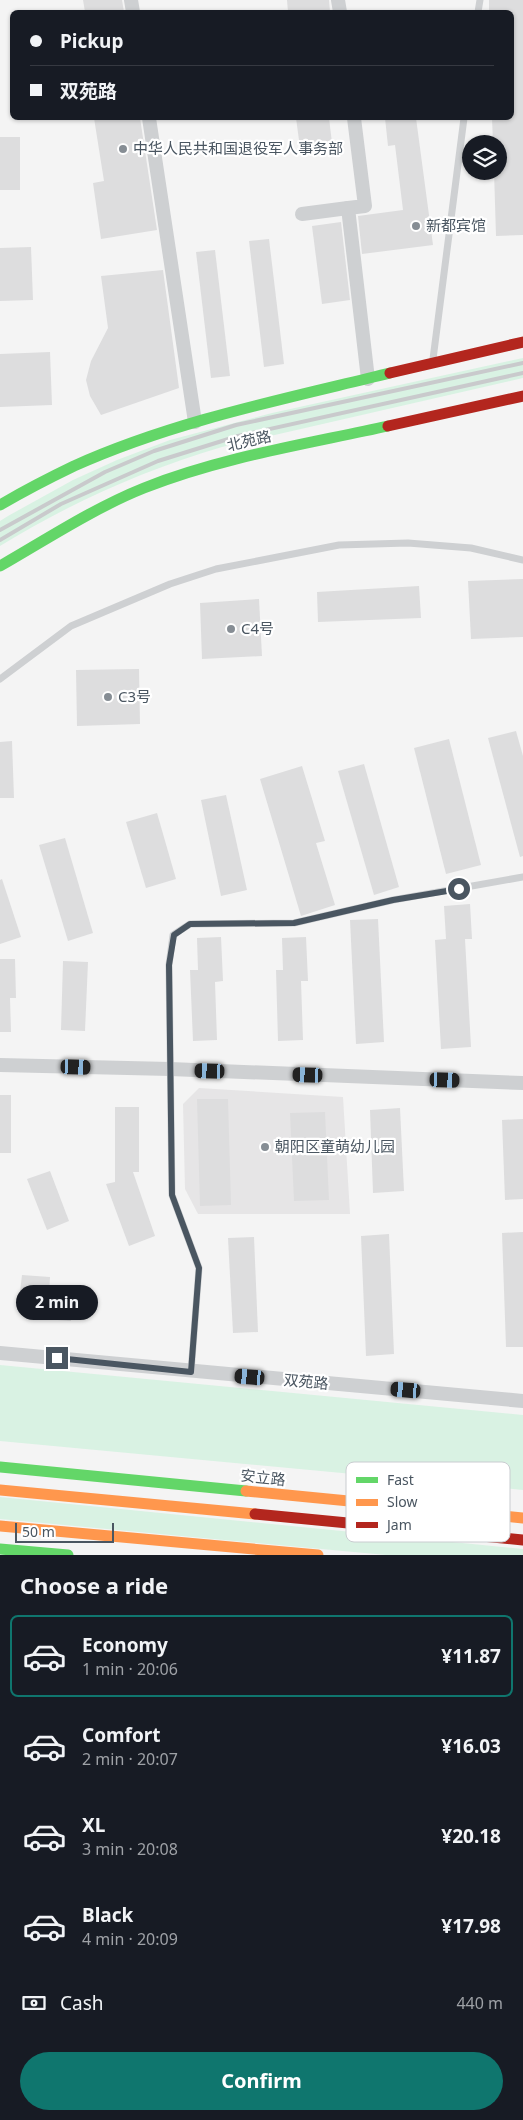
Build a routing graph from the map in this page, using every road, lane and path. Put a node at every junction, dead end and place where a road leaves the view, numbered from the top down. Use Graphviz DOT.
graph roads {
  1 [pos="149,120"];
  2 [pos="354,120"];
  3 [pos="464,120"];
  4 [pos="348,208"];
  5 [pos="302,214"];
  6 [pos="523,342"];
  7 [pos="433,364"];
  8 [pos="368,379"];
  9 [pos="523,396"];
  10 [pos="195,422"];
  11 [pos="0,505"];
  12 [pos="523,560"];
  13 [pos="0,566"];
  14 [pos="0,679"];
  15 [pos="523,876"];
  16 [pos="0,1065"];
  17 [pos="170,1070"];
  18 [pos="523,1083"];
  19 [pos="0,1353"];
  20 [pos="191,1372"];
  21 [pos="523,1401"];
  22 [pos="0,1467"];
  23 [pos="0,1490"];
  24 [pos="346,1501"];
  25 [pos="510,1517"];
  26 [pos="523,1518"];
  27 [pos="346,1523"];
  28 [pos="0,1526"];
  29 [pos="510,1539"];
  30 [pos="523,1540"];
  31 [pos="0,1549"];
  32 [pos="68,1555"];
  33 [pos="318,1555"];
  1 -- 10 [label="street"];
  2 -- 4 [label="street"];
  3 -- 7 [label="lane"];
  4 -- 5 [label="street"];
  4 -- 8 [label="street"];
  6 -- 7 [label="main road"];
  7 -- 8 [label="main road"];
  8 -- 10 [label="main road"];
  9 -- 13 [label="main road, 北苑路"];
  10 -- 11 [label="main road"];
  12 -- 14 [label="lane"];
  15 -- 17 [label="lane"];
  16 -- 17 [label="street"];
  17 -- 18 [label="street"];
  17 -- 20 [label="lane"];
  19 -- 20 [label="street, 双苑路"];
  20 -- 21 [label="street, 双苑路"];
  22 -- 24 [label="main road, 安立路"];
  23 -- 27 [label="main road"];
  25 -- 26 [label="main road, 安立路"];
  28 -- 33 [label="main road"];
  29 -- 30 [label="main road"];
  31 -- 32 [label="main road"];
}
